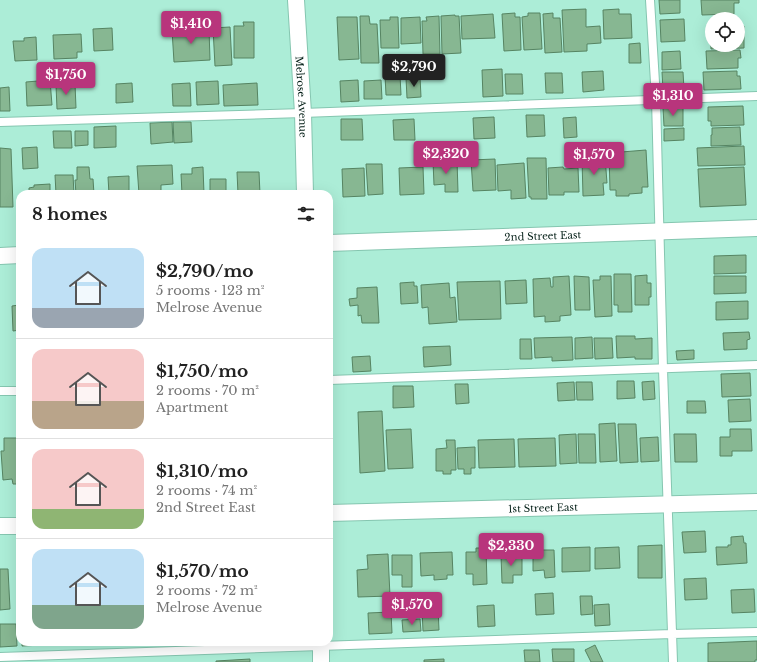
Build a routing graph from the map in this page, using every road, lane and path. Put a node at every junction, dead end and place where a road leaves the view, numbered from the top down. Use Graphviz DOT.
graph roads {
  1 [pos="296,0"];
  2 [pos="650,0"];
  3 [pos="757,96"];
  4 [pos="656,99"];
  5 [pos="303,113"];
  6 [pos="0,122"];
  7 [pos="305,190"];
  8 [pos="757,228"];
  9 [pos="659,231"];
  10 [pos="333,244"];
  11 [pos="16,255"];
  12 [pos="0,256"];
  13 [pos="757,365"];
  14 [pos="663,369"];
  15 [pos="333,380"];
  16 [pos="0,391"];
  17 [pos="16,391"];
  18 [pos="757,502"];
  19 [pos="668,505"];
  20 [pos="333,513"];
  21 [pos="0,526"];
  22 [pos="16,526"];
  23 [pos="757,632"];
  24 [pos="672,634"];
  25 [pos="321,650"];
  26 [pos="0,657"];
  27 [pos="673,662"];
  1 -- 5 [label="street, Melrose Avenue"];
  2 -- 4 [label="lane"];
  3 -- 4 [label="lane"];
  4 -- 5 [label="lane"];
  4 -- 9 [label="lane"];
  5 -- 6 [label="lane"];
  5 -- 7 [label="street, Melrose Avenue"];
  8 -- 9 [label="street, 2nd Street East"];
  9 -- 10 [label="street, 2nd Street East"];
  9 -- 14 [label="lane"];
  11 -- 12 [label="street"];
  13 -- 14 [label="lane"];
  14 -- 15 [label="lane"];
  14 -- 19 [label="lane"];
  16 -- 17 [label="lane"];
  18 -- 19 [label="street, 1st Street East"];
  19 -- 20 [label="street, 1st Street East"];
  19 -- 24 [label="lane"];
  21 -- 22 [label="street"];
  23 -- 24 [label="lane"];
  24 -- 25 [label="lane"];
  24 -- 27 [label="lane"];
  25 -- 26 [label="lane"];
}
